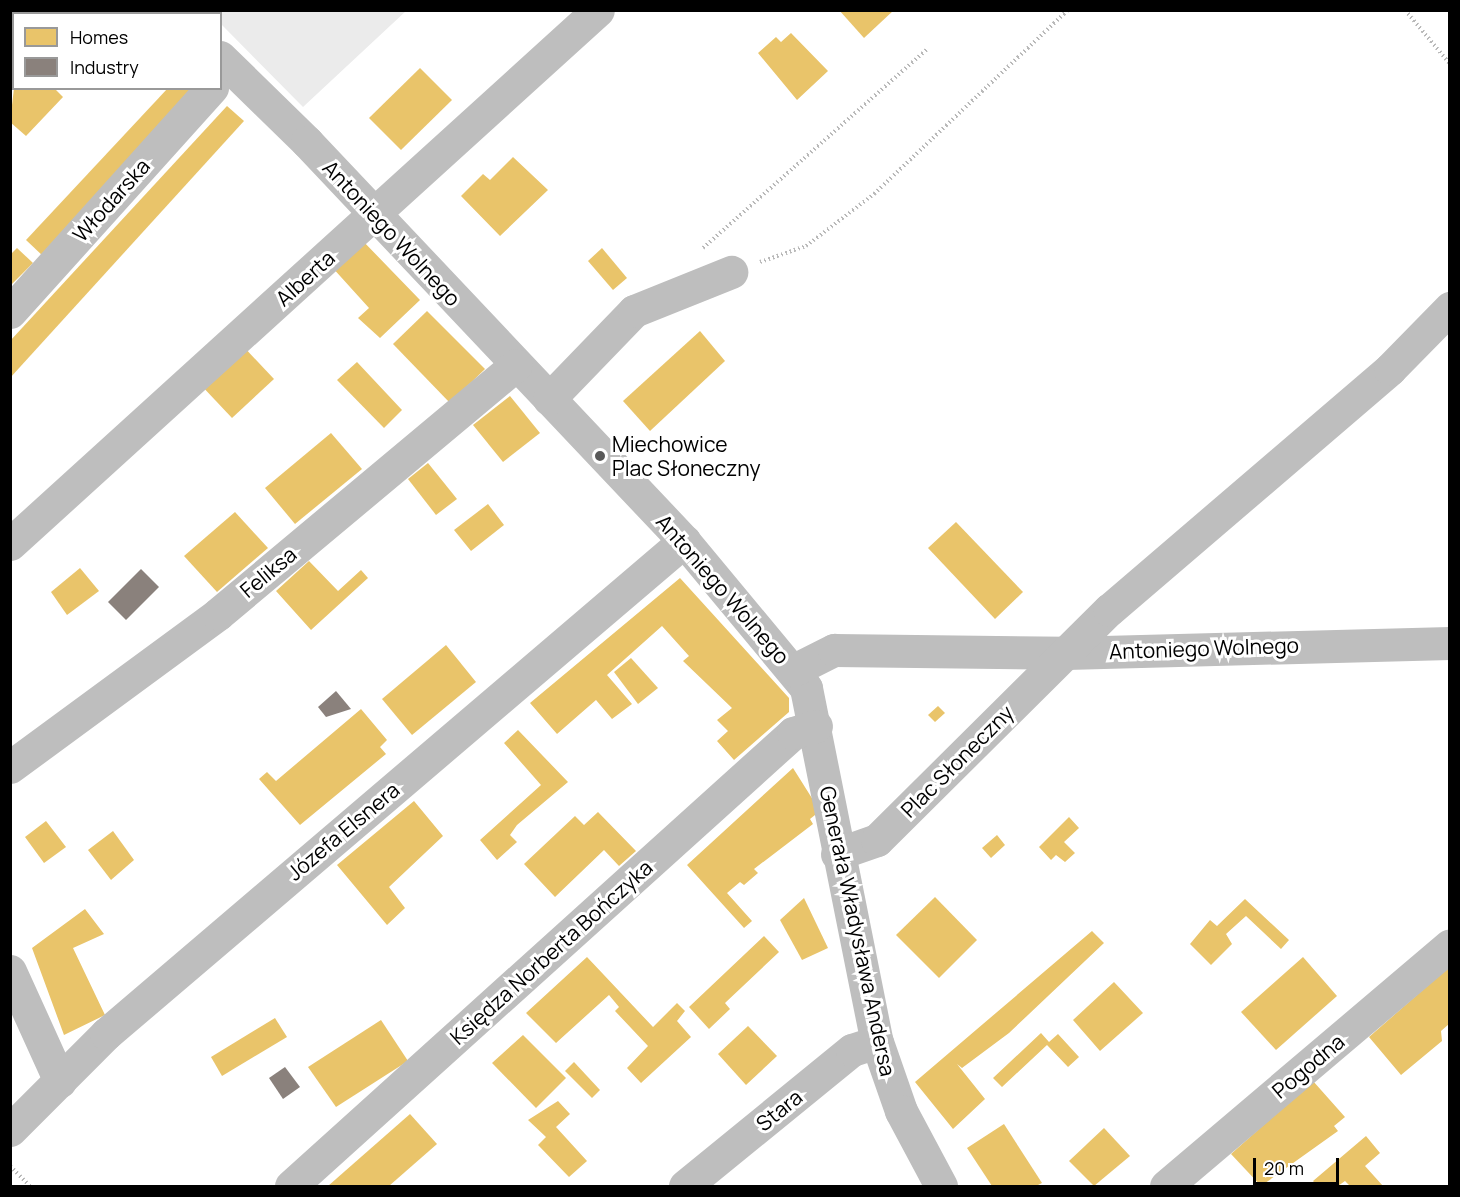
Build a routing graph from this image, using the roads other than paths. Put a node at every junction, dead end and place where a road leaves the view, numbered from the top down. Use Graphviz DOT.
graph roads {
  1 [pos="598,10"];
  2 [pos="222,74"];
  3 [pos="206,90"];
  4 [pos="375,216"];
  5 [pos="730,272"];
  6 [pos="1449,308"];
  7 [pos="10,312"];
  8 [pos="516,365"];
  9 [pos="549,399"];
  10 [pos="684,541"];
  11 [pos="10,544"];
  12 [pos="1449,643"];
  13 [pos="1066,653"];
  14 [pos="794,670"];
  15 [pos="816,726"];
  16 [pos="10,767"];
  17 [pos="837,854"];
  18 [pos="1449,945"];
  19 [pos="10,971"];
  20 [pos="877,1042"];
  21 [pos="60,1081"];
  22 [pos="10,1130"];
  23 [pos="291,1186"];
  24 [pos="685,1186"];
  25 [pos="941,1186"];
  26 [pos="1166,1186"];
  1 -- 4 [label="street, Alberta"];
  2 -- 4 [label="street, Antoniego Wolnego"];
  3 -- 7 [label="street, Włodarska"];
  4 -- 8 [label="street, Antoniego Wolnego"];
  4 -- 11 [label="street, Alberta"];
  5 -- 9 [label="street"];
  6 -- 13 [label="street, Plac Słoneczny"];
  8 -- 9 [label="street, Antoniego Wolnego"];
  8 -- 16 [label="street, Feliksa"];
  9 -- 10 [label="street, Antoniego Wolnego"];
  10 -- 14 [label="street, Antoniego Wolnego"];
  10 -- 21 [label="street, Józefa Elsnera"];
  12 -- 13 [label="street, Antoniego Wolnego"];
  13 -- 14 [label="street, Antoniego Wolnego"];
  13 -- 17 [label="street, Plac Słoneczny"];
  14 -- 15 [label="street, Generała Władysława Andersa"];
  15 -- 17 [label="street, Generała Władysława Andersa"];
  15 -- 23 [label="street, Księdza Norberta Bończyka"];
  17 -- 20 [label="street, Generała Władysława Andersa"];
  18 -- 26 [label="street, Pogodna"];
  19 -- 21 [label="street"];
  20 -- 24 [label="street, Stara"];
  20 -- 25 [label="street, Generała Władysława Andersa"];
  21 -- 22 [label="street, Józefa Elsnera"];
}
